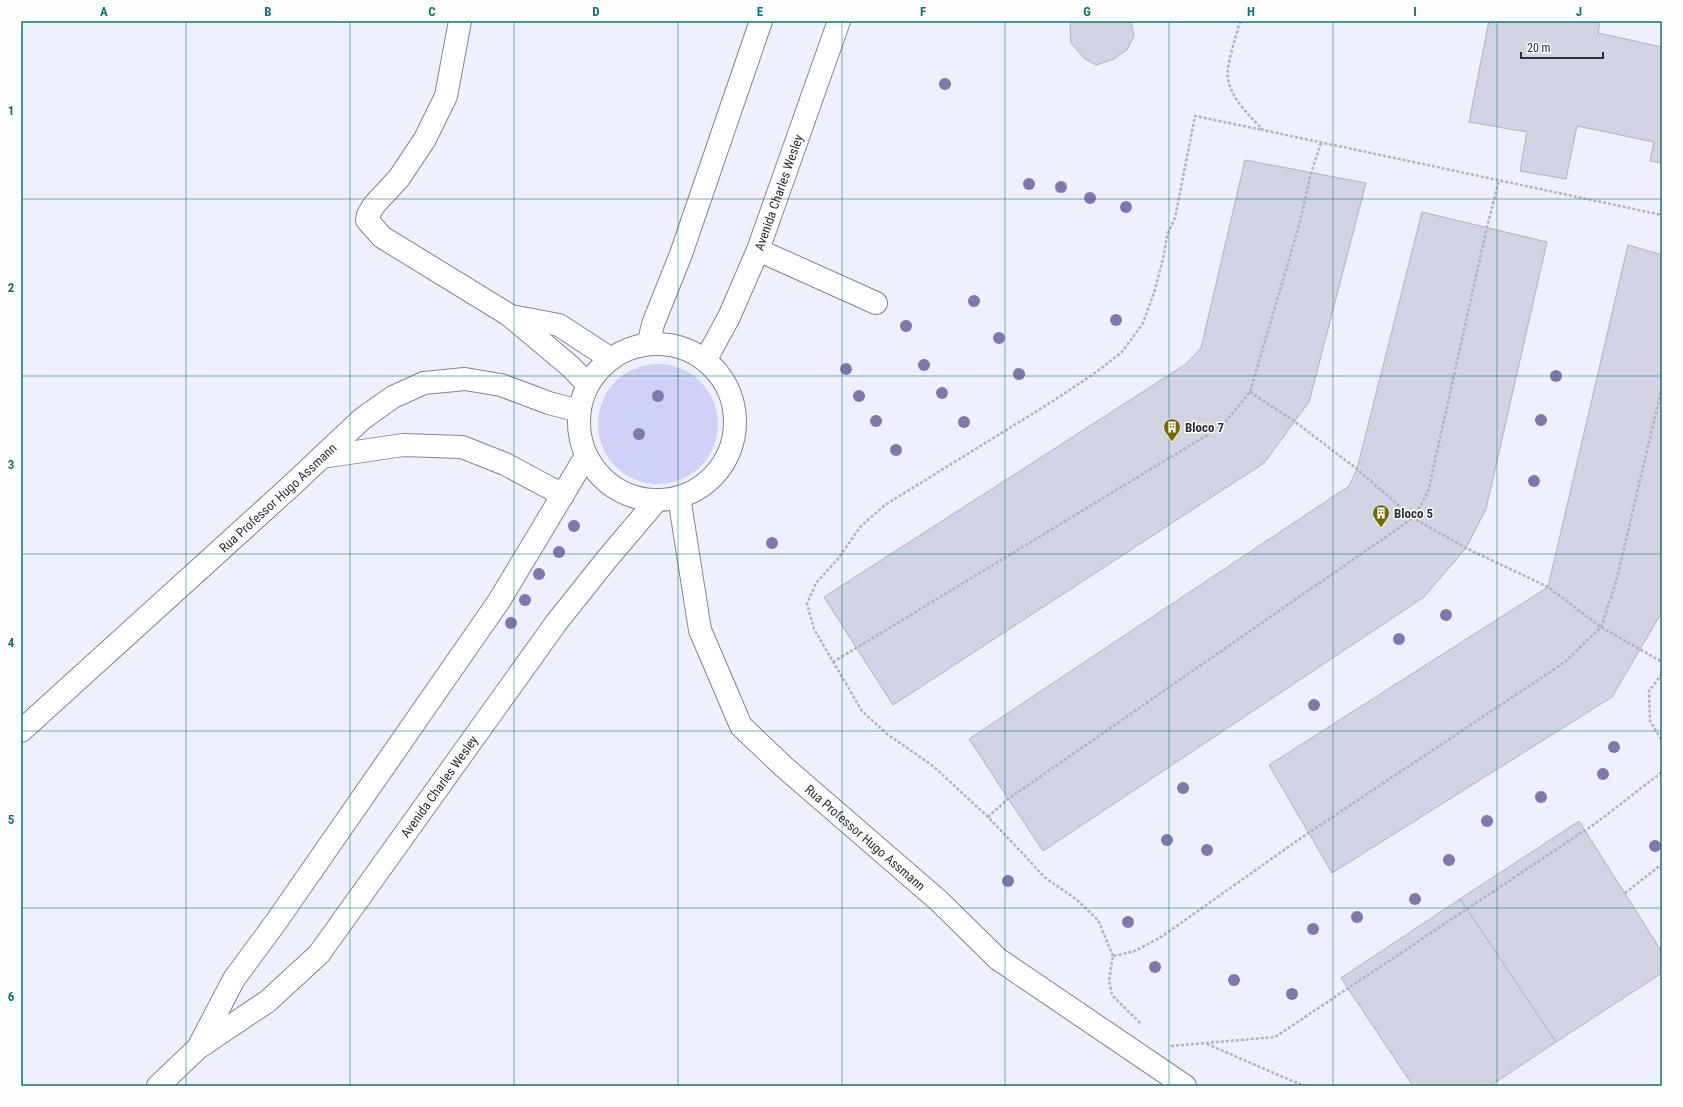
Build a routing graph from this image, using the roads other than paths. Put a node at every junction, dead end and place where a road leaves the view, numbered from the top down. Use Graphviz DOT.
graph roads {
  1 [pos="460,21"];
  2 [pos="761,21"];
  3 [pos="839,21"];
  4 [pos="758,250"];
  5 [pos="876,303"];
  6 [pos="509,316"];
  7 [pos="649,342"];
  8 [pos="611,359"];
  9 [pos="706,359"];
  10 [pos="588,385"];
  11 [pos="579,411"];
  12 [pos="586,456"];
  13 [pos="322,457"];
  14 [pos="563,495"];
  15 [pos="679,497"];
  16 [pos="657,500"];
  17 [pos="21,731"];
  18 [pos="198,1048"];
  19 [pos="158,1086"];
  20 [pos="1185,1086"];
  1 -- 6 [label="street"];
  2 -- 7 [label="street"];
  3 -- 4 [label="street, Avenida Charles Wesley"];
  4 -- 5 [label="street"];
  4 -- 9 [label="street, Avenida Charles Wesley"];
  6 -- 8 [label="street"];
  6 -- 10 [label="street"];
  7 -- 8 [label="street"];
  7 -- 9 [label="street"];
  8 -- 10 [label="street"];
  9 -- 15 [label="street"];
  10 -- 11 [label="street"];
  11 -- 12 [label="street"];
  11 -- 13 [label="street, Rua Professor Hugo Assmann"];
  12 -- 14 [label="street, Avenida Charles Wesley"];
  12 -- 16 [label="street"];
  13 -- 14 [label="street"];
  13 -- 17 [label="street, Rua Professor Hugo Assmann"];
  14 -- 18 [label="street, Avenida Charles Wesley"];
  15 -- 16 [label="street"];
  15 -- 20 [label="street, Rua Professor Hugo Assmann"];
  16 -- 18 [label="street, Avenida Charles Wesley"];
  18 -- 19 [label="street, Avenida Charles Wesley"];
}
